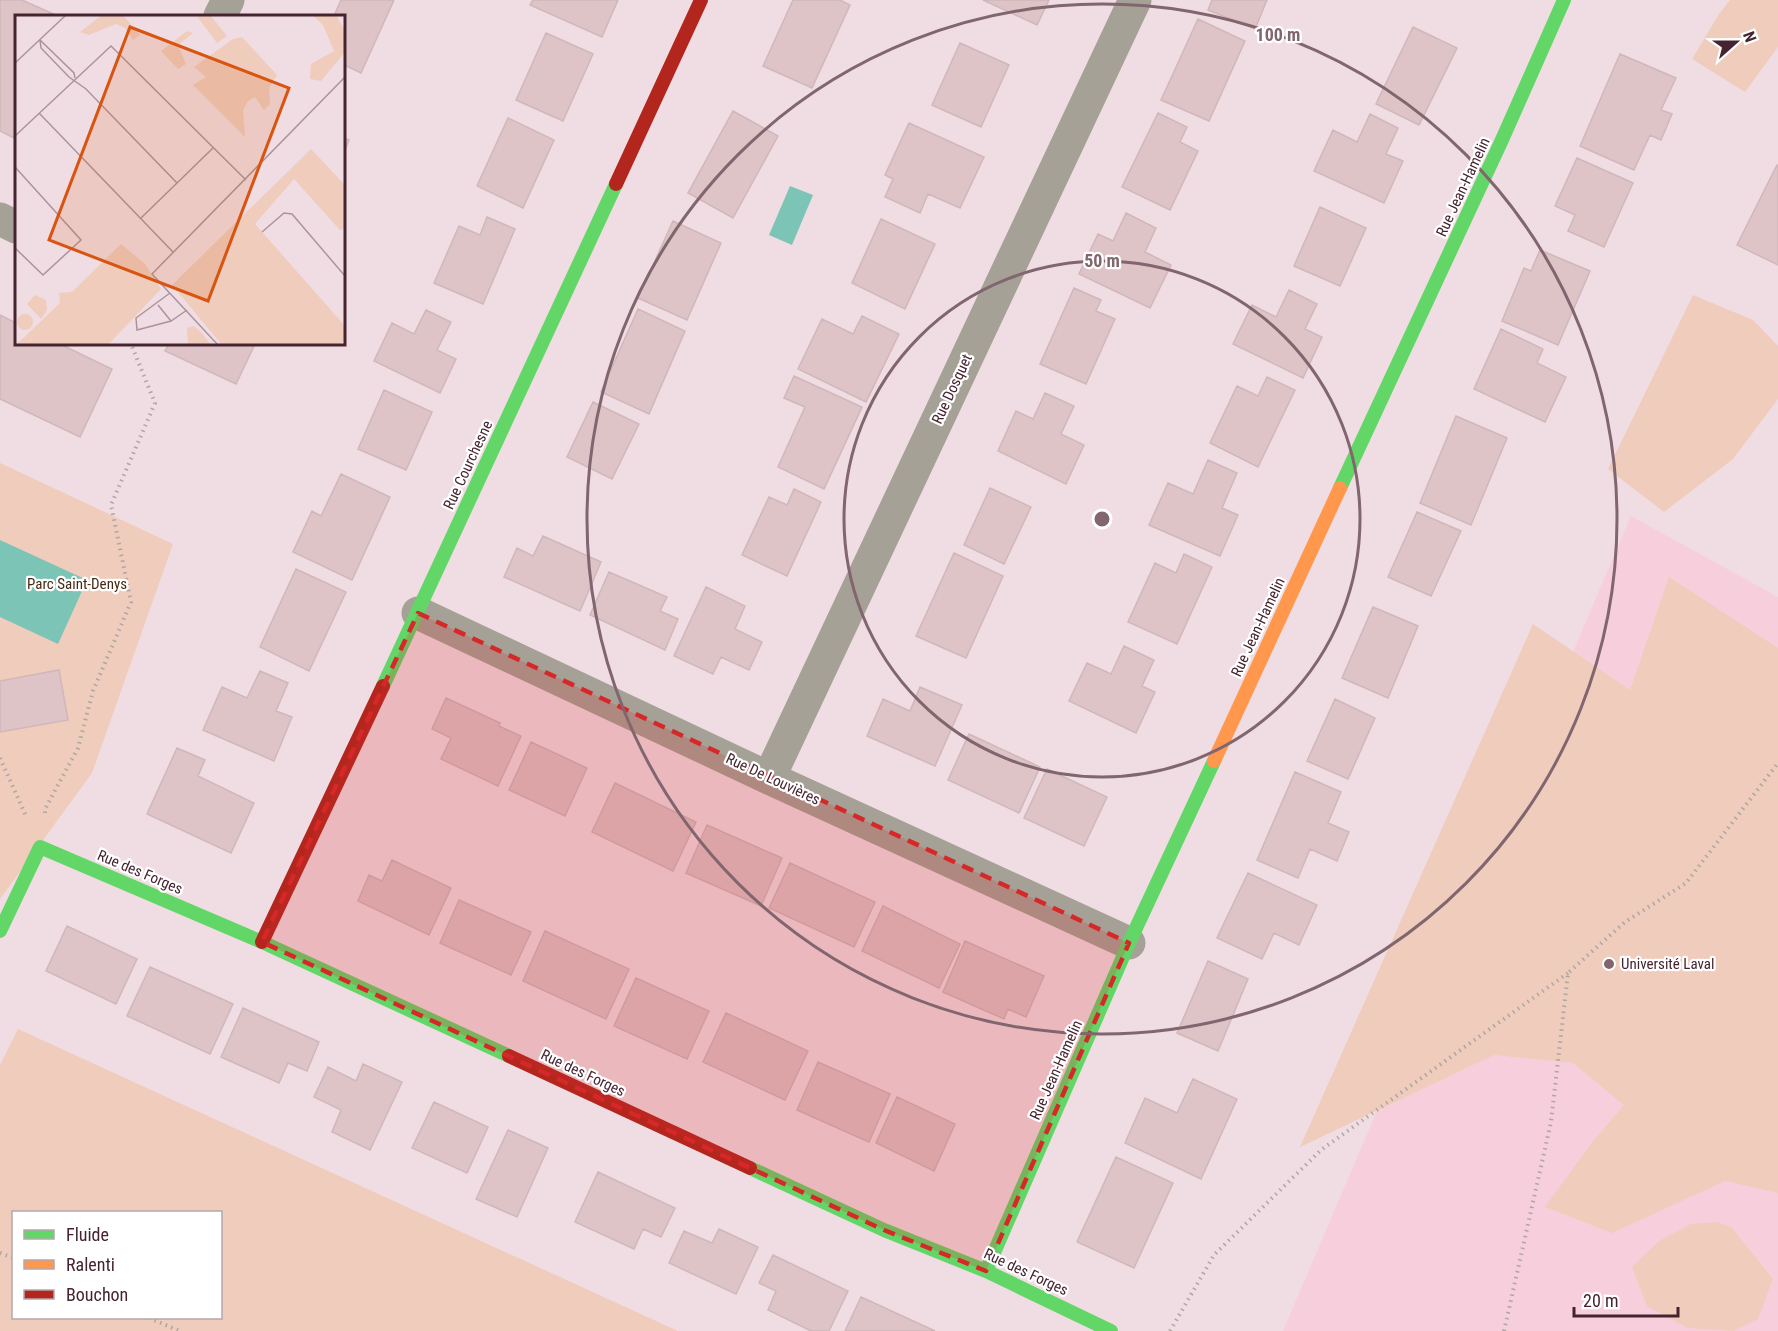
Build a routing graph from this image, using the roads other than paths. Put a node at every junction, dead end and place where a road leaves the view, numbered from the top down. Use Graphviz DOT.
graph roads {
  1 [pos="228,0"];
  2 [pos="701,0"];
  3 [pos="1135,0"];
  4 [pos="1564,0"];
  5 [pos="220,15"];
  6 [pos="0,219"];
  7 [pos="15,226"];
  8 [pos="418,612"];
  9 [pos="769,778"];
  10 [pos="0,930"];
  11 [pos="262,942"];
  12 [pos="1129,943"];
  13 [pos="986,1271"];
  14 [pos="1111,1331"];
  1 -- 5 [label="street"];
  2 -- 8 [label="street, Rue Courchesne"];
  3 -- 9 [label="street, Rue Dosquet"];
  4 -- 12 [label="street, Rue Jean-Hamelin"];
  6 -- 7 [label="street"];
  8 -- 9 [label="street, Rue De Louvières"];
  8 -- 11 [label="street, Rue Courchesne"];
  9 -- 12 [label="street, Rue De Louvières"];
  10 -- 11 [label="street, Rue des Forges"];
  11 -- 13 [label="street, Rue des Forges"];
  12 -- 13 [label="street, Rue Jean-Hamelin"];
  13 -- 14 [label="street, Rue des Forges"];
}
